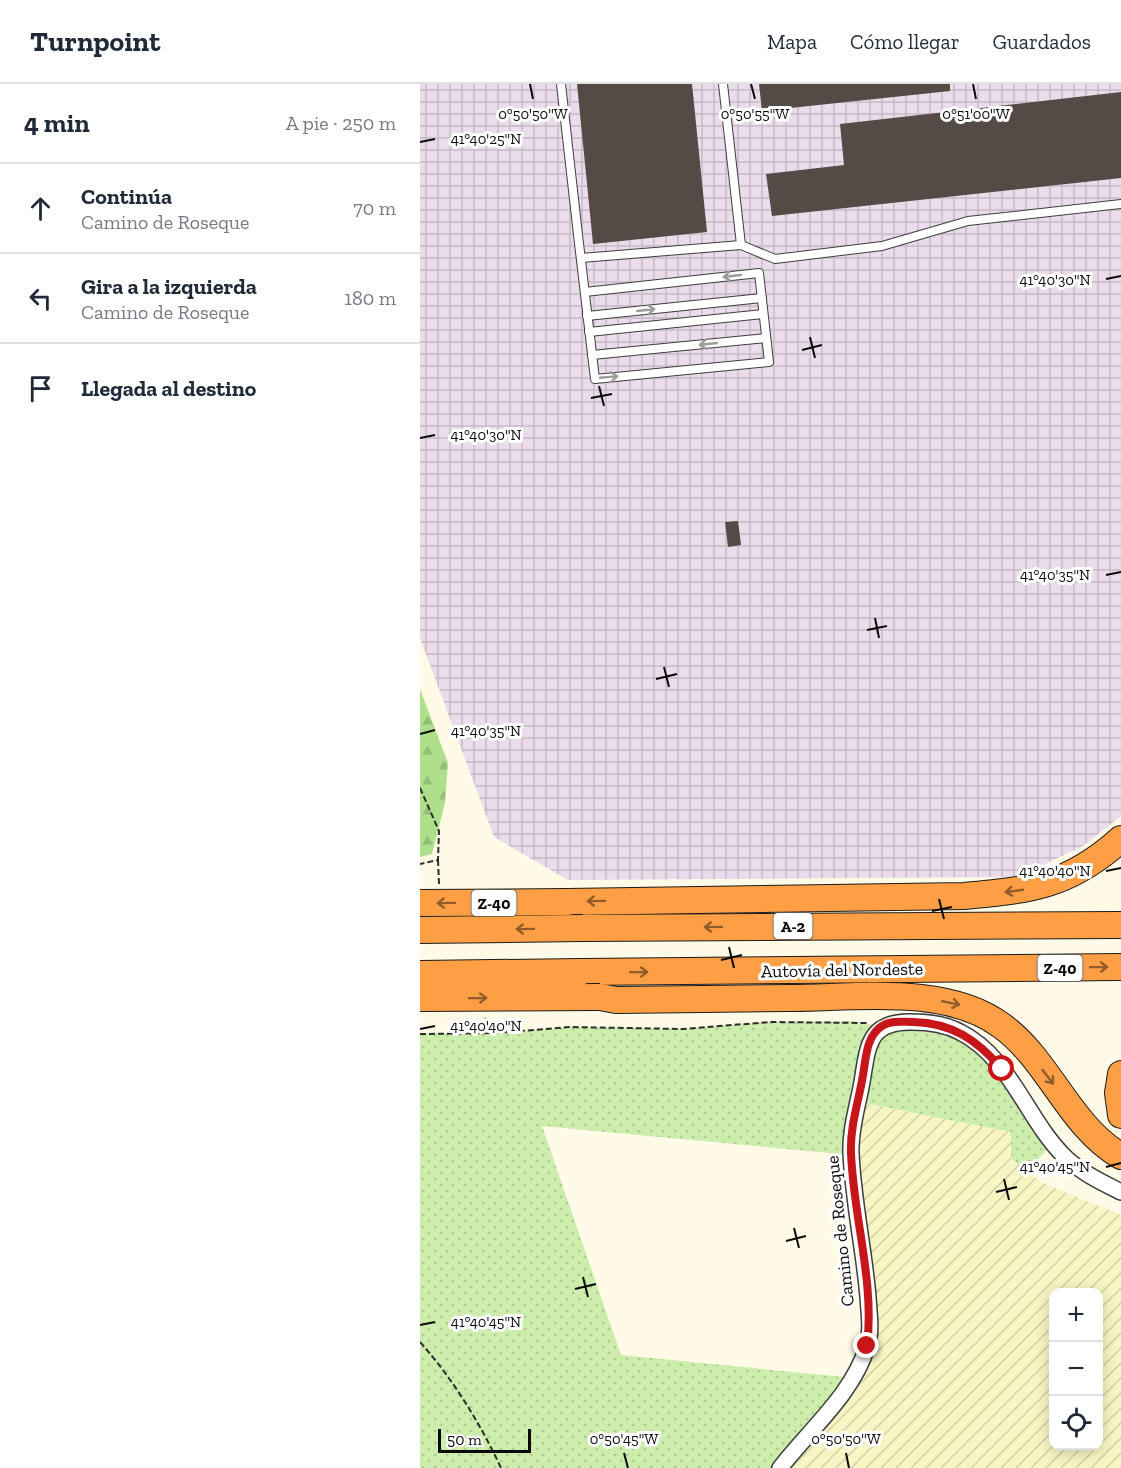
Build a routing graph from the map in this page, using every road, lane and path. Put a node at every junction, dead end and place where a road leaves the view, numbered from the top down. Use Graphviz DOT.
graph roads {
  1 [pos="561,84"];
  2 [pos="723,84"];
  3 [pos="1121,204"];
  4 [pos="741,245"];
  5 [pos="581,258"];
  6 [pos="585,292"];
  7 [pos="762,298"];
  8 [pos="764,314"];
  9 [pos="588,316"];
  10 [pos="590,332"];
  11 [pos="766,338"];
  12 [pos="592,355"];
  13 [pos="420,788"];
  14 [pos="1121,839"];
  15 [pos="420,864"];
  16 [pos="625,901"];
  17 [pos="420,903"];
  18 [pos="1003,925"];
  19 [pos="1121,925"];
  20 [pos="420,930"];
  21 [pos="1121,967"];
  22 [pos="999,968"];
  23 [pos="420,974"];
  24 [pos="600,997"];
  25 [pos="420,998"];
  26 [pos="485,1018"];
  27 [pos="882,1026"];
  28 [pos="496,1033"];
  29 [pos="420,1034"];
  30 [pos="1121,1074"];
  31 [pos="1121,1115"];
  32 [pos="1121,1156"];
  33 [pos="1121,1192"];
  34 [pos="420,1342"];
  35 [pos="501,1468"];
  36 [pos="780,1468"];
  1 -- 5 [label="lane"];
  2 -- 4 [label="lane"];
  3 -- 4 [label="lane"];
  4 -- 5 [label="lane"];
  5 -- 6 [label="lane"];
  7 -- 6 [label="lane, one-way"];
  6 -- 9 [label="lane"];
  7 -- 8 [label="lane"];
  9 -- 7 [label="lane, one-way"];
  8 -- 10 [label="lane"];
  8 -- 11 [label="lane"];
  9 -- 10 [label="lane"];
  10 -- 12 [label="lane"];
  11 -- 12 [label="lane, one-way"];
  12 -- 11 [label="lane, one-way"];
  13 -- 15 [label="path"];
  14 -- 16 [label="highway, one-way"];
  16 -- 17 [label="highway, Z-40, one-way, bridge"];
  16 -- 18 [label="highway, Z-40"];
  18 -- 19 [label="highway, Z-40"];
  18 -- 20 [label="highway, A-2, one-way, bridge"];
  22 -- 21 [label="highway, Autovía del Nordeste / Z-40, one-way"];
  23 -- 22 [label="highway, Autovía del Nordeste, one-way, bridge"];
  22 -- 24 [label="highway"];
  25 -- 24 [label="highway, one-way, bridge"];
  24 -- 32 [label="highway, one-way"];
  26 -- 28 [label="path"];
  27 -- 28 [label="path"];
  27 -- 33 [label="street"];
  27 -- 36 [label="street, Camino de Roseque"];
  28 -- 29 [label="path"];
  30 -- 31 [label="highway"];
  34 -- 35 [label="path"];
}
